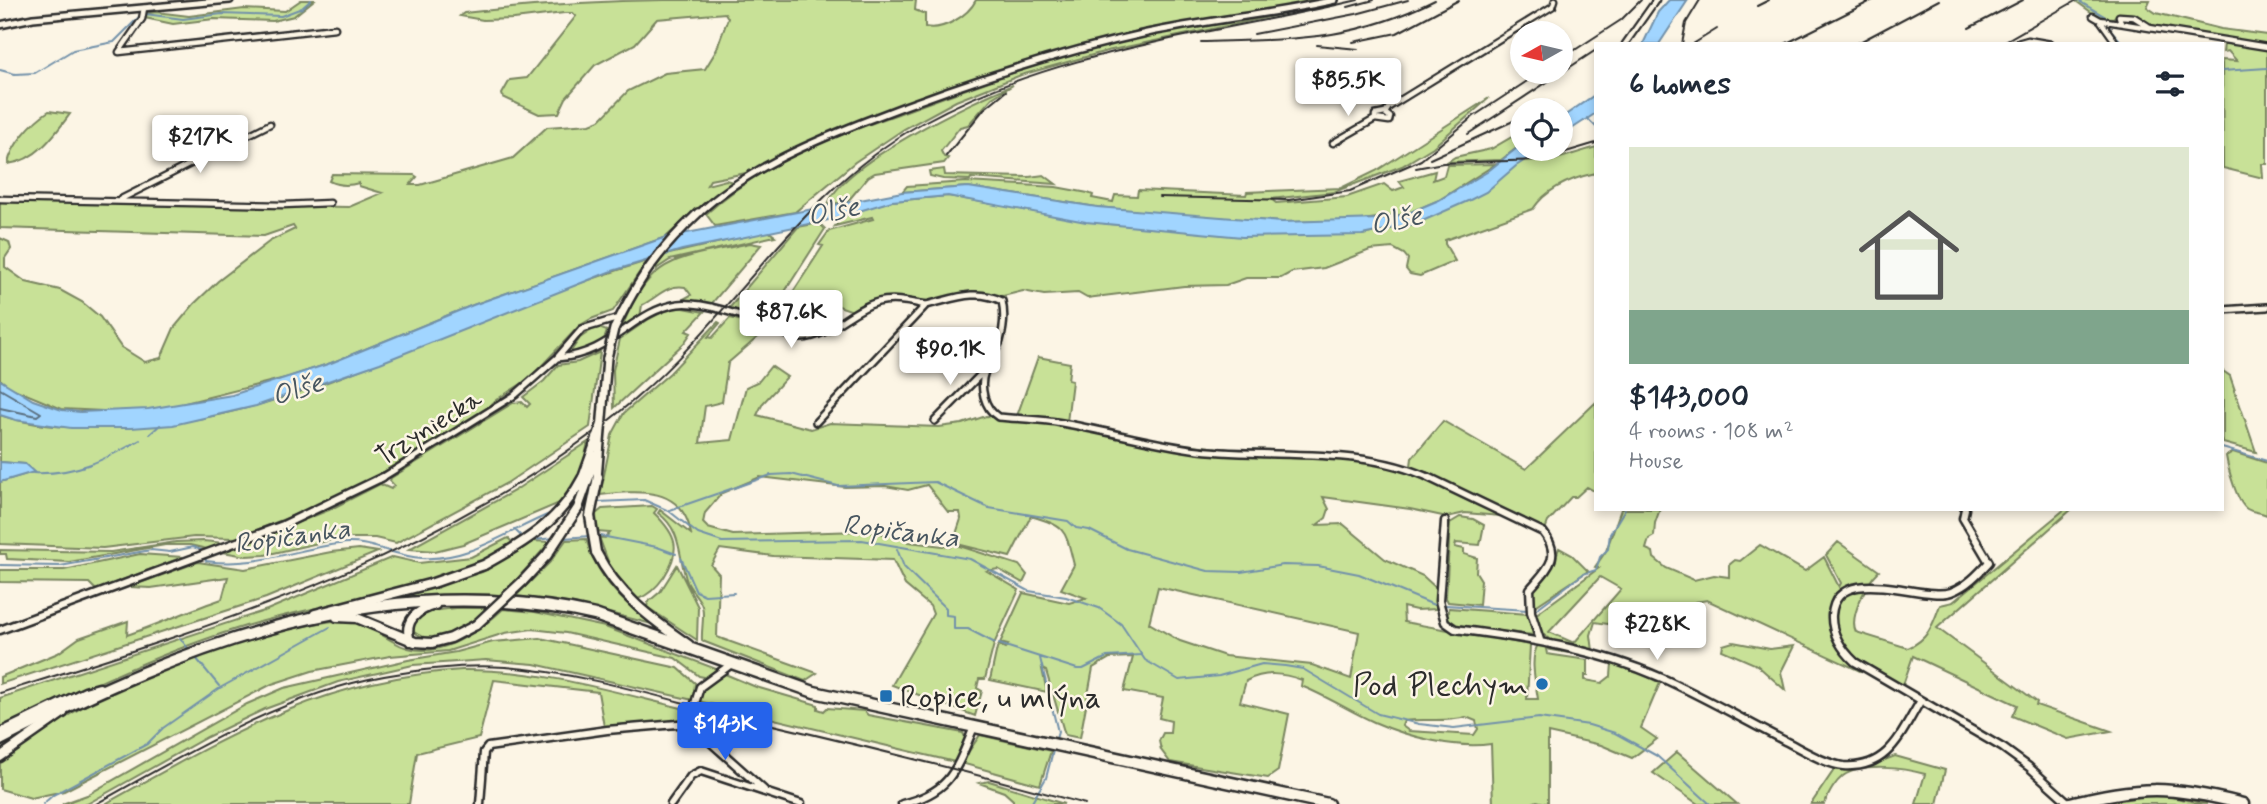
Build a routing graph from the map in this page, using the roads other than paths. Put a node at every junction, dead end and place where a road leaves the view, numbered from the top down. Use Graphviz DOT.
graph roads {
  1 [pos="230,0"];
  2 [pos="1335,0"];
  3 [pos="1555,0"];
  4 [pos="1656,0"];
  5 [pos="143,13"];
  6 [pos="2093,16"];
  7 [pos="2101,20"];
  8 [pos="2121,23"];
  9 [pos="0,25"];
  10 [pos="335,28"];
  11 [pos="2150,28"];
  12 [pos="1626,42"];
  13 [pos="2021,42"];
  14 [pos="2040,42"];
  15 [pos="2116,42"];
  16 [pos="2267,47"];
  17 [pos="1385,113"];
  18 [pos="1375,119"];
  19 [pos="270,124"];
  20 [pos="1333,143"];
  21 [pos="0,199"];
  22 [pos="118,200"];
  23 [pos="330,203"];
  24 [pos="926,305"];
  25 [pos="2267,307"];
  26 [pos="2224,310"];
  27 [pos="619,318"];
  28 [pos="557,358"];
  29 [pos="984,371"];
  30 [pos="935,421"];
  31 [pos="816,422"];
  32 [pos="601,423"];
  33 [pos="1964,511"];
  34 [pos="1445,521"];
  35 [pos="469,600"];
  36 [pos="284,623"];
  37 [pos="0,630"];
  38 [pos="1540,640"];
  39 [pos="410,641"];
  40 [pos="701,653"];
  41 [pos="730,665"];
  42 [pos="107,686"];
  43 [pos="1920,702"];
  44 [pos="689,723"];
  45 [pos="974,727"];
  46 [pos="0,733"];
  47 [pos="0,740"];
  48 [pos="0,757"];
  49 [pos="764,790"];
  50 [pos="480,804"];
  51 [pos="671,804"];
  52 [pos="802,804"];
  53 [pos="902,804"];
  54 [pos="1328,804"];
  55 [pos="2068,804"];
  56 [pos="2244,804"];
  1 -- 5 [label="main road"];
  2 -- 27 [label="main road"];
  3 -- 17 [label="street"];
  4 -- 12 [label="street"];
  5 -- 9 [label="main road"];
  5 -- 10 [label="street"];
  6 -- 7 [label="street"];
  7 -- 8 [label="street"];
  7 -- 15 [label="street"];
  8 -- 11 [label="street"];
  8 -- 11 [label="street"];
  11 -- 16 [label="street"];
  13 -- 14 [label="street"];
  17 -- 18 [label="street"];
  17 -- 18 [label="street"];
  18 -- 20 [label="street"];
  19 -- 22 [label="street"];
  21 -- 22 [label="street"];
  22 -- 23 [label="street"];
  24 -- 28 [label="street"];
  24 -- 29 [label="street"];
  24 -- 31 [label="street"];
  25 -- 26 [label="street"];
  27 -- 28 [label="street, Trzyniecka"];
  27 -- 32 [label="main road, bridge"];
  28 -- 37 [label="street, Trzyniecka"];
  29 -- 30 [label="street"];
  29 -- 38 [label="street"];
  32 -- 36 [label="main road, bridge"];
  32 -- 39 [label="main road, bridge"];
  32 -- 40 [label="main road, bridge"];
  33 -- 43 [label="street"];
  34 -- 38 [label="street"];
  35 -- 36 [label="main road"];
  35 -- 39 [label="main road"];
  35 -- 40 [label="main road"];
  36 -- 39 [label="main road"];
  36 -- 42 [label="main road"];
  38 -- 43 [label="street"];
  40 -- 41 [label="main road"];
  41 -- 44 [label="street"];
  41 -- 45 [label="main road"];
  42 -- 46 [label="main road"];
  42 -- 47 [label="main road"];
  42 -- 48 [label="main road"];
  43 -- 55 [label="street"];
  44 -- 49 [label="street"];
  44 -- 50 [label="street"];
  45 -- 53 [label="street"];
  45 -- 54 [label="main road"];
  49 -- 51 [label="street"];
  49 -- 52 [label="street"];
  55 -- 56 [label="main road"];
}
